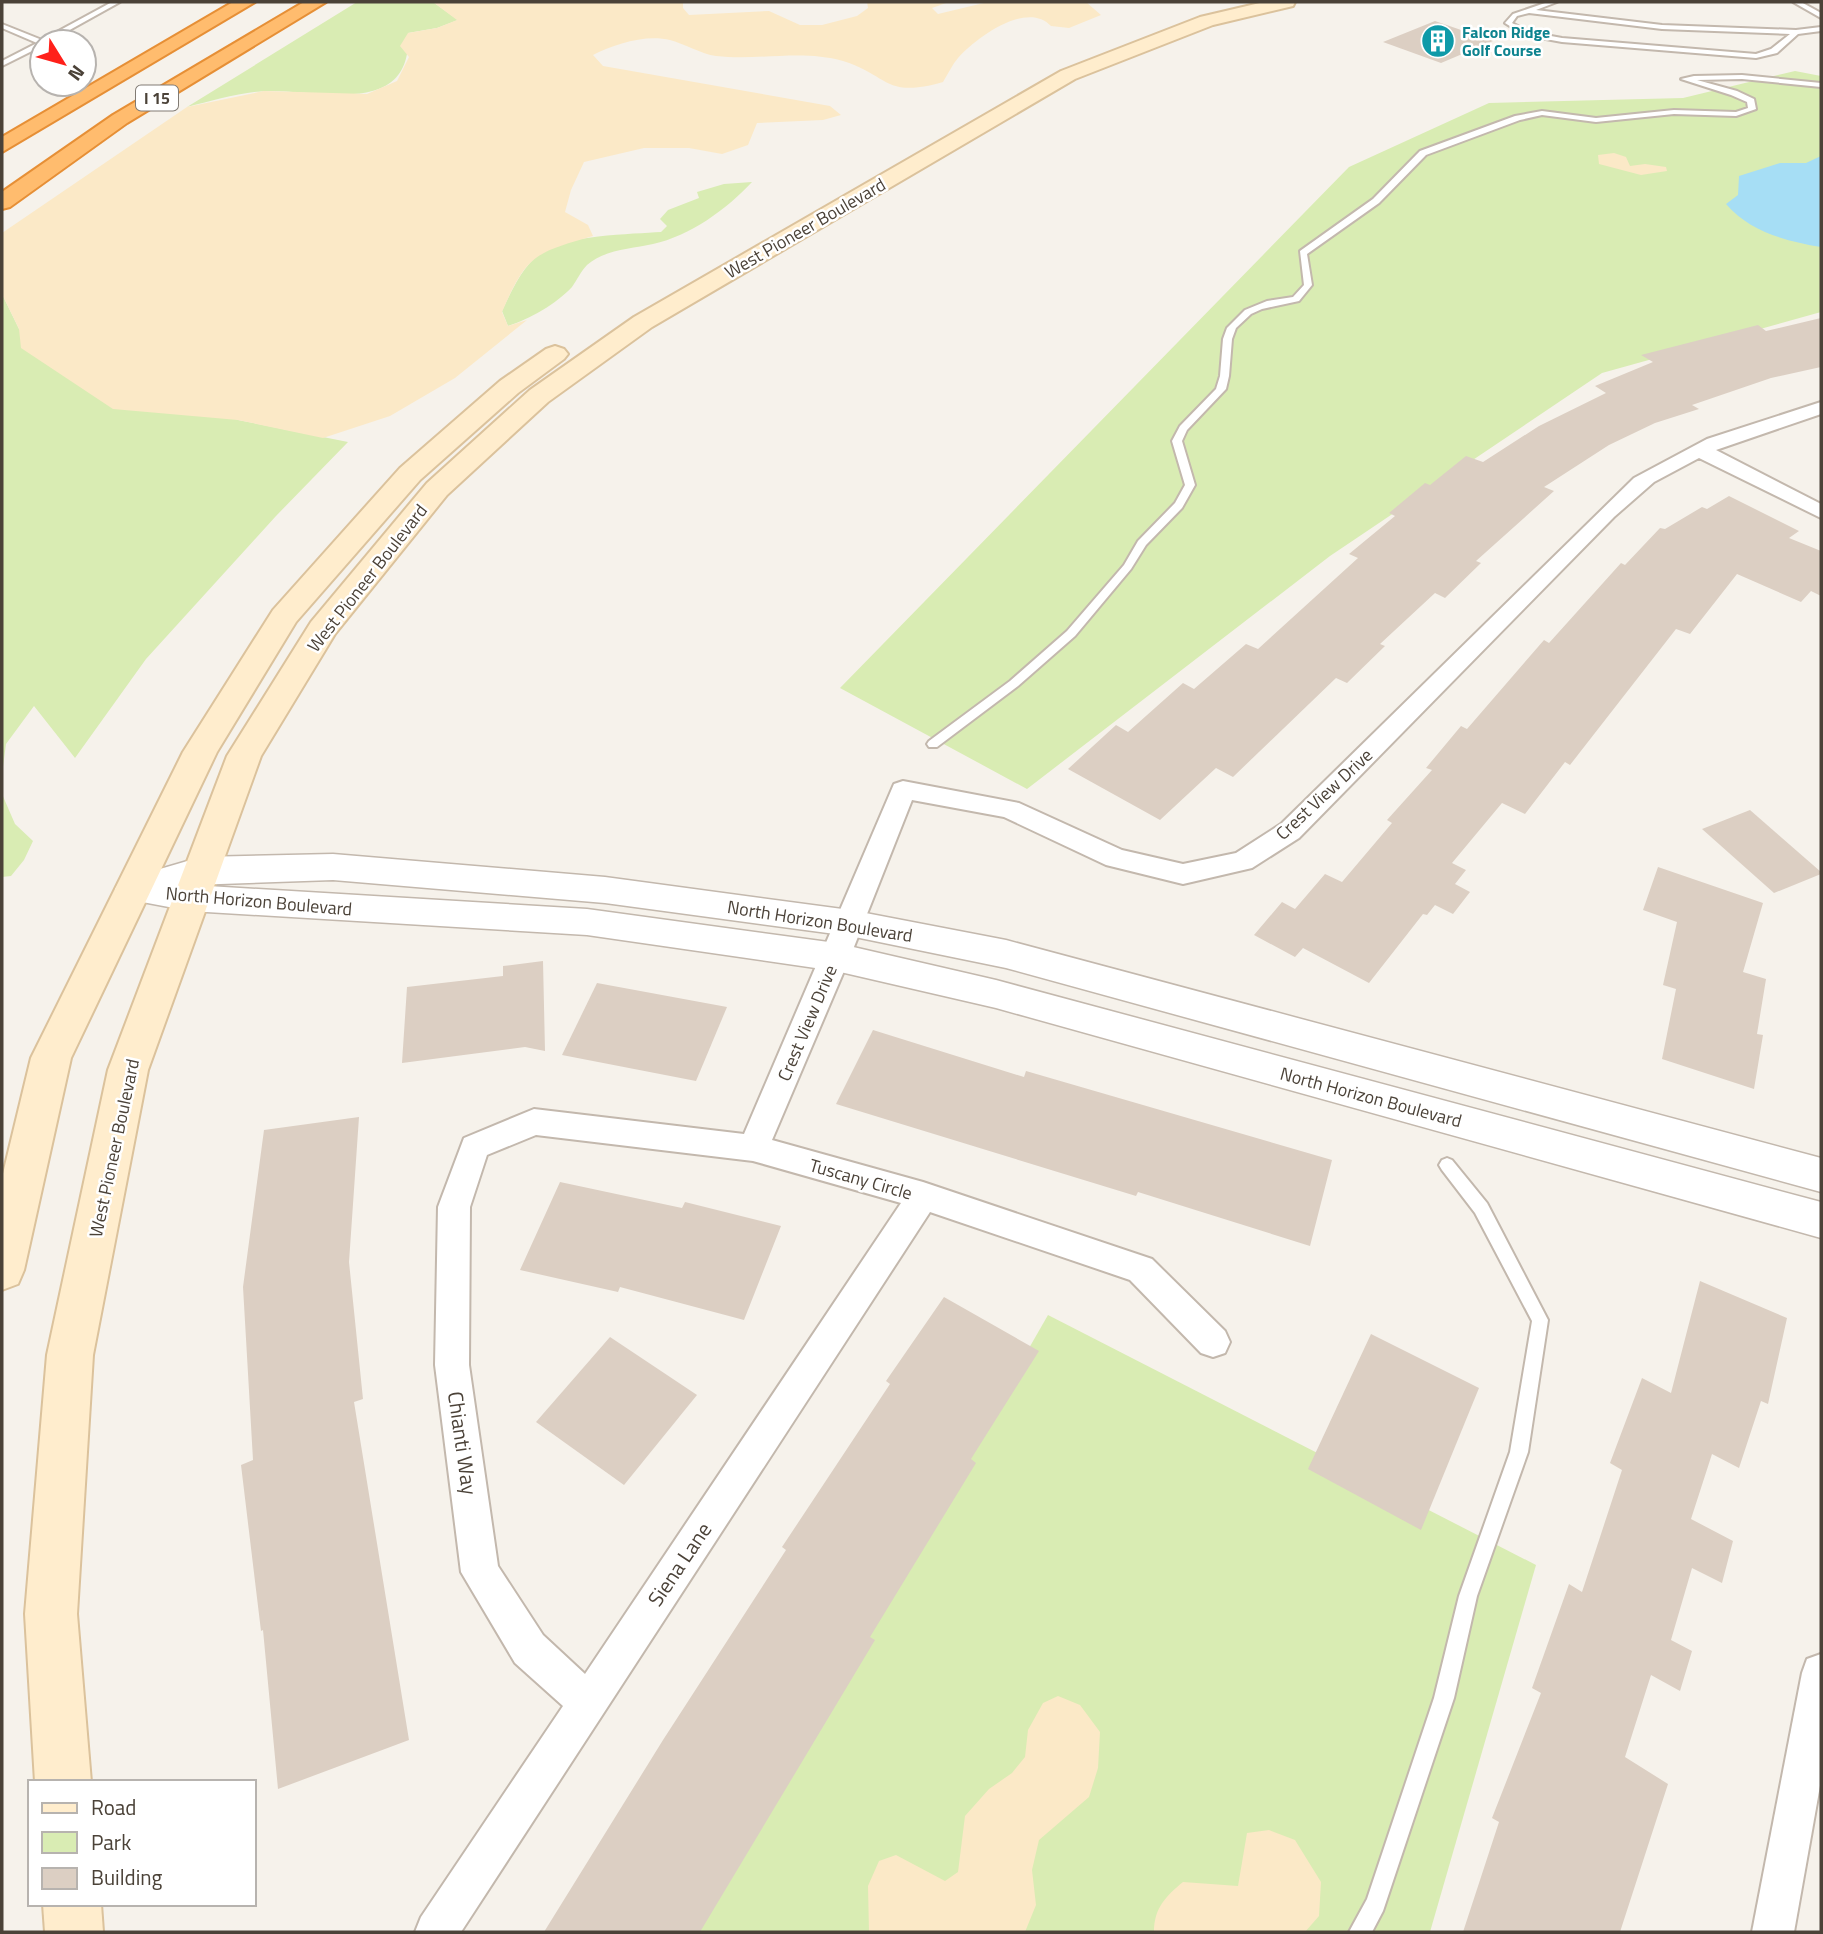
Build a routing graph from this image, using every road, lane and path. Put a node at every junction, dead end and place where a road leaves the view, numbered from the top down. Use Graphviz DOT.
graph roads {
  1 [pos="117,2"];
  2 [pos="246,2"];
  3 [pos="317,2"];
  4 [pos="1226,2"];
  5 [pos="1286,2"];
  6 [pos="1554,2"];
  7 [pos="1796,2"];
  8 [pos="1527,11"];
  9 [pos="1821,16"];
  10 [pos="2,26"];
  11 [pos="68,28"];
  12 [pos="1821,29"];
  13 [pos="1796,32"];
  14 [pos="28,36"];
  15 [pos="28,50"];
  16 [pos="2,64"];
  17 [pos="1821,85"];
  18 [pos="2,146"];
  19 [pos="2,202"];
  20 [pos="1821,408"];
  21 [pos="1700,450"];
  22 [pos="1821,512"];
  23 [pos="933,744"];
  24 [pos="196,884"];
  25 [pos="133,889"];
  26 [pos="843,940"];
  27 [pos="475,1147"];
  28 [pos="753,1148"];
  29 [pos="1447,1165"];
  30 [pos="1821,1175"];
  31 [pos="923,1196"];
  32 [pos="1821,1220"];
  33 [pos="2,1270"];
  34 [pos="1213,1342"];
  35 [pos="1821,1673"];
  36 [pos="588,1703"];
  37 [pos="63,1780"];
  38 [pos="72,1906"];
  39 [pos="74,1932"];
  40 [pos="436,1932"];
  41 [pos="1360,1932"];
  42 [pos="1773,1932"];
  1 -- 11 [label="lane"];
  2 -- 18 [label="highway, I 15"];
  3 -- 19 [label="highway, I 15"];
  4 -- 25 [label="main road, West Pioneer Boulevard"];
  5 -- 24 [label="main road, West Pioneer Boulevard"];
  6 -- 8 [label="lane"];
  7 -- 9 [label="lane"];
  8 -- 13 [label="lane"];
  8 -- 13 [label="lane"];
  10 -- 14 [label="lane"];
  12 -- 13 [label="lane"];
  15 -- 16 [label="lane"];
  17 -- 23 [label="lane"];
  20 -- 21 [label="street, Crest View Drive"];
  21 -- 22 [label="street"];
  21 -- 26 [label="street, Crest View Drive"];
  24 -- 25 [label="street, North Horizon Boulevard"];
  24 -- 26 [label="street, North Horizon Boulevard"];
  24 -- 37 [label="main road, West Pioneer Boulevard"];
  25 -- 33 [label="main road, West Pioneer Boulevard"];
  26 -- 28 [label="street, Crest View Drive"];
  26 -- 30 [label="street, North Horizon Boulevard"];
  26 -- 32 [label="street, North Horizon Boulevard"];
  27 -- 28 [label="street, Tuscany Circle"];
  27 -- 36 [label="street, Chianti Way"];
  28 -- 31 [label="street, Tuscany Circle"];
  29 -- 41 [label="lane"];
  31 -- 34 [label="street, Tuscany Circle"];
  31 -- 36 [label="street, Siena Lane"];
  35 -- 42 [label="street"];
  36 -- 40 [label="street, Siena Lane"];
  38 -- 39 [label="main road"];
}
